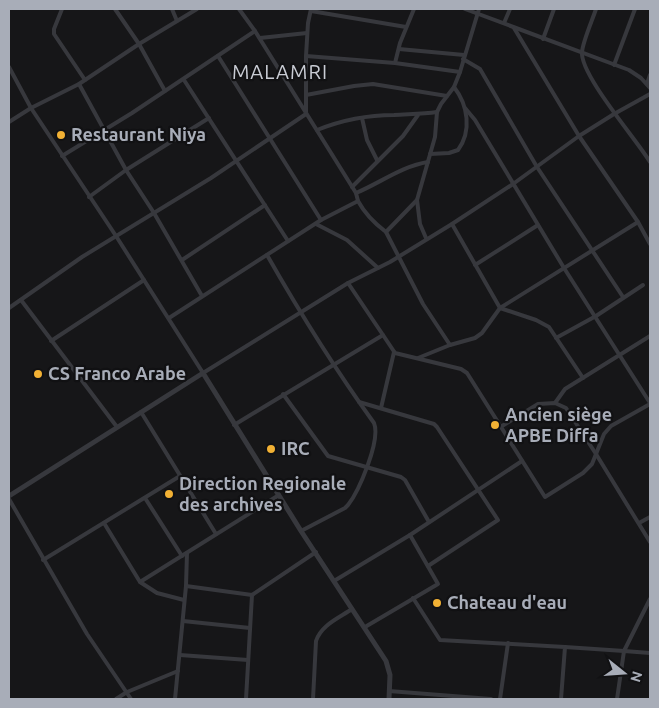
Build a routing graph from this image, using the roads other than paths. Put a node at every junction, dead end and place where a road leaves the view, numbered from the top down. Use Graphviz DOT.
graph roads {
  1 [pos="62,9"];
  2 [pos="115,9"];
  3 [pos="172,9"];
  4 [pos="197,9"];
  5 [pos="239,9"];
  6 [pos="414,9"];
  7 [pos="465,9"];
  8 [pos="510,9"];
  9 [pos="554,9"];
  10 [pos="596,9"];
  11 [pos="635,9"];
  12 [pos="311,10"];
  13 [pos="478,11"];
  14 [pos="177,20"];
  15 [pos="504,24"];
  16 [pos="406,27"];
  17 [pos="514,28"];
  18 [pos="255,31"];
  19 [pos="307,33"];
  20 [pos="260,38"];
  21 [pos="543,39"];
  22 [pos="138,44"];
  23 [pos="399,49"];
  24 [pos="582,54"];
  25 [pos="218,56"];
  26 [pos="306,56"];
  27 [pos="464,57"];
  28 [pos="395,63"];
  29 [pos="614,65"];
  30 [pos="9,67"];
  31 [pos="460,72"];
  32 [pos="650,75"];
  33 [pos="84,80"];
  34 [pos="184,80"];
  35 [pos="79,84"];
  36 [pos="648,86"];
  37 [pos="454,87"];
  38 [pos="165,91"];
  39 [pos="650,94"];
  40 [pos="306,95"];
  41 [pos="447,96"];
  42 [pos="31,108"];
  43 [pos="464,108"];
  44 [pos="437,112"];
  45 [pos="306,114"];
  46 [pos="614,114"];
  47 [pos="418,115"];
  48 [pos="209,118"];
  49 [pos="362,118"];
  50 [pos="9,122"];
  51 [pos="105,130"];
  52 [pos="317,130"];
  53 [pos="580,136"];
  54 [pos="269,139"];
  55 [pos="430,154"];
  56 [pos="62,156"];
  57 [pos="649,159"];
  58 [pos="377,160"];
  59 [pos="237,161"];
  60 [pos="428,162"];
  61 [pos="537,167"];
  62 [pos="126,170"];
  63 [pos="512,184"];
  64 [pos="352,188"];
  65 [pos="356,193"];
  66 [pos="89,197"];
  67 [pos="418,200"];
  68 [pos="358,201"];
  69 [pos="265,205"];
  70 [pos="154,213"];
  71 [pos="322,220"];
  72 [pos="638,222"];
  73 [pos="316,224"];
  74 [pos="452,224"];
  75 [pos="538,225"];
  76 [pos="386,232"];
  77 [pos="116,236"];
  78 [pos="426,238"];
  79 [pos="288,241"];
  80 [pos="650,244"];
  81 [pos="593,252"];
  82 [pos="267,255"];
  83 [pos="399,256"];
  84 [pos="182,260"];
  85 [pos="475,265"];
  86 [pos="378,268"];
  87 [pos="564,268"];
  88 [pos="144,280"];
  89 [pos="348,284"];
  90 [pos="642,285"];
  91 [pos="202,296"];
  92 [pos="623,297"];
  93 [pos="21,300"];
  94 [pos="9,308"];
  95 [pos="500,308"];
  96 [pos="300,313"];
  97 [pos="596,316"];
  98 [pos="168,318"];
  99 [pos="382,335"];
  100 [pos="650,336"];
  101 [pos="556,338"];
  102 [pos="51,340"];
  103 [pos="450,345"];
  104 [pos="394,352"];
  105 [pos="620,355"];
  106 [pos="417,359"];
  107 [pos="332,364"];
  108 [pos="203,373"];
  109 [pos="583,378"];
  110 [pos="283,394"];
  111 [pos="359,402"];
  112 [pos="555,403"];
  113 [pos="650,404"];
  114 [pos="380,408"];
  115 [pos="141,412"];
  116 [pos="234,425"];
  117 [pos="502,426"];
  118 [pos="117,427"];
  119 [pos="596,454"];
  120 [pos="522,461"];
  121 [pos="367,467"];
  122 [pos="180,476"];
  123 [pos="479,489"];
  124 [pos="279,495"];
  125 [pos="9,498"];
  126 [pos="145,498"];
  127 [pos="650,517"];
  128 [pos="429,522"];
  129 [pos="104,523"];
  130 [pos="639,523"];
  131 [pos="301,531"];
  132 [pos="216,534"];
  133 [pos="410,535"];
  134 [pos="650,542"];
  135 [pos="316,552"];
  136 [pos="187,553"];
  137 [pos="182,556"];
  138 [pos="43,560"];
  139 [pos="428,566"];
  140 [pos="334,581"];
  141 [pos="140,582"];
  142 [pos="186,586"];
  143 [pos="252,595"];
  144 [pos="413,598"];
  145 [pos="650,599"];
  146 [pos="184,600"];
  147 [pos="352,609"];
  148 [pos="182,621"];
  149 [pos="365,627"];
  150 [pos="250,628"];
  151 [pos="508,643"];
  152 [pos="565,647"];
  153 [pos="624,651"];
  154 [pos="650,653"];
  155 [pos="180,655"];
  156 [pos="248,660"];
  157 [pos="178,671"];
  158 [pos="389,691"];
  159 [pos="127,692"];
  160 [pos="116,699"];
  161 [pos="131,699"];
  162 [pos="175,699"];
  163 [pos="246,699"];
  164 [pos="313,699"];
  165 [pos="389,699"];
  166 [pos="491,699"];
  167 [pos="500,699"];
  168 [pos="561,699"];
  169 [pos="617,699"];
  1 -- 33 [label="street"];
  2 -- 22 [label="street"];
  3 -- 14 [label="street"];
  4 -- 14 [label="street"];
  5 -- 18 [label="street"];
  6 -- 16 [label="street"];
  7 -- 13 [label="street"];
  8 -- 15 [label="street"];
  9 -- 21 [label="street"];
  10 -- 24 [label="street"];
  11 -- 29 [label="street"];
  12 -- 16 [label="street"];
  12 -- 19 [label="street"];
  13 -- 15 [label="street"];
  13 -- 27 [label="street"];
  14 -- 22 [label="street"];
  15 -- 17 [label="street"];
  16 -- 23 [label="street"];
  17 -- 21 [label="street"];
  17 -- 53 [label="street"];
  18 -- 20 [label="street"];
  18 -- 25 [label="street"];
  19 -- 20 [label="street"];
  19 -- 26 [label="street"];
  20 -- 45 [label="street"];
  21 -- 24 [label="street"];
  22 -- 33 [label="street"];
  22 -- 38 [label="street"];
  23 -- 27 [label="street"];
  23 -- 28 [label="street"];
  24 -- 29 [label="street"];
  24 -- 46 [label="street"];
  25 -- 34 [label="street"];
  25 -- 54 [label="street"];
  26 -- 28 [label="street"];
  26 -- 40 [label="street"];
  27 -- 31 [label="street"];
  27 -- 61 [label="street"];
  28 -- 31 [label="street"];
  29 -- 36 [label="street"];
  30 -- 42 [label="street"];
  31 -- 37 [label="street"];
  32 -- 36 [label="street"];
  33 -- 35 [label="street"];
  34 -- 38 [label="street"];
  34 -- 48 [label="street"];
  35 -- 42 [label="street"];
  35 -- 51 [label="street"];
  37 -- 41 [label="street"];
  37 -- 43 [label="street"];
  38 -- 51 [label="street"];
  39 -- 46 [label="street"];
  40 -- 41 [label="street"];
  40 -- 45 [label="street"];
  41 -- 44 [label="street"];
  42 -- 50 [label="street"];
  42 -- 56 [label="street"];
  43 -- 55 [label="street"];
  43 -- 63 [label="street"];
  44 -- 47 [label="street"];
  44 -- 55 [label="street"];
  45 -- 52 [label="street"];
  45 -- 54 [label="street"];
  46 -- 53 [label="street"];
  46 -- 57 [label="street"];
  47 -- 49 [label="street"];
  47 -- 58 [label="street"];
  48 -- 59 [label="street"];
  48 -- 62 [label="street"];
  49 -- 52 [label="street"];
  49 -- 58 [label="street"];
  51 -- 56 [label="street"];
  51 -- 62 [label="street"];
  52 -- 64 [label="street"];
  53 -- 61 [label="street"];
  53 -- 72 [label="street"];
  54 -- 59 [label="street"];
  54 -- 71 [label="street"];
  55 -- 60 [label="street"];
  56 -- 66 [label="street"];
  58 -- 64 [label="street"];
  59 -- 69 [label="street"];
  59 -- 70 [label="street"];
  60 -- 65 [label="street"];
  60 -- 67 [label="street"];
  61 -- 63 [label="street"];
  61 -- 81 [label="street"];
  62 -- 66 [label="street"];
  62 -- 70 [label="street"];
  63 -- 74 [label="street"];
  63 -- 75 [label="street"];
  64 -- 65 [label="street"];
  65 -- 68 [label="street"];
  66 -- 77 [label="street"];
  67 -- 76 [label="street"];
  67 -- 78 [label="street"];
  68 -- 71 [label="street"];
  68 -- 76 [label="street"];
  69 -- 79 [label="street"];
  69 -- 84 [label="street"];
  70 -- 77 [label="street"];
  70 -- 84 [label="street"];
  71 -- 73 [label="street"];
  72 -- 80 [label="street"];
  72 -- 81 [label="street"];
  73 -- 79 [label="street"];
  73 -- 86 [label="street"];
  74 -- 78 [label="street"];
  74 -- 85 [label="street"];
  75 -- 85 [label="street"];
  75 -- 87 [label="street"];
  76 -- 83 [label="street"];
  77 -- 88 [label="street"];
  77 -- 93 [label="street"];
  78 -- 83 [label="street"];
  79 -- 82 [label="street"];
  81 -- 87 [label="street"];
  81 -- 92 [label="street"];
  82 -- 91 [label="street"];
  82 -- 96 [label="street"];
  83 -- 86 [label="street"];
  83 -- 103 [label="street"];
  84 -- 91 [label="street"];
  85 -- 95 [label="street"];
  86 -- 89 [label="street"];
  87 -- 95 [label="street"];
  87 -- 97 [label="street"];
  88 -- 98 [label="street"];
  88 -- 102 [label="street"];
  89 -- 96 [label="street"];
  89 -- 99 [label="street"];
  90 -- 92 [label="street"];
  91 -- 98 [label="street"];
  92 -- 97 [label="street"];
  93 -- 94 [label="street"];
  93 -- 102 [label="street"];
  95 -- 101 [label="street"];
  95 -- 103 [label="street"];
  96 -- 107 [label="street"];
  96 -- 108 [label="street"];
  97 -- 101 [label="street"];
  97 -- 105 [label="street"];
  98 -- 108 [label="street"];
  99 -- 104 [label="street"];
  99 -- 107 [label="street"];
  100 -- 105 [label="street"];
  101 -- 109 [label="street"];
  102 -- 118 [label="street"];
  103 -- 106 [label="street"];
  104 -- 106 [label="street"];
  104 -- 114 [label="street"];
  105 -- 109 [label="street"];
  105 -- 113 [label="street"];
  106 -- 117 [label="street"];
  107 -- 110 [label="street"];
  107 -- 111 [label="street"];
  108 -- 115 [label="street"];
  108 -- 116 [label="street"];
  109 -- 112 [label="street"];
  110 -- 116 [label="street"];
  110 -- 121 [label="street"];
  111 -- 114 [label="street"];
  111 -- 121 [label="street"];
  112 -- 117 [label="street"];
  112 -- 119 [label="street"];
  113 -- 119 [label="street"];
  114 -- 123 [label="street"];
  115 -- 118 [label="street"];
  115 -- 122 [label="street"];
  116 -- 124 [label="street"];
  117 -- 120 [label="street"];
  118 -- 125 [label="street"];
  119 -- 120 [label="street"];
  119 -- 130 [label="street"];
  120 -- 123 [label="street"];
  121 -- 128 [label="street"];
  121 -- 131 [label="street"];
  122 -- 126 [label="street"];
  122 -- 132 [label="street"];
  123 -- 128 [label="street"];
  123 -- 139 [label="street"];
  124 -- 131 [label="street"];
  124 -- 132 [label="street"];
  125 -- 138 [label="street"];
  126 -- 129 [label="street"];
  126 -- 137 [label="street"];
  127 -- 130 [label="street"];
  128 -- 133 [label="street"];
  129 -- 138 [label="street"];
  129 -- 141 [label="street"];
  130 -- 134 [label="street"];
  131 -- 135 [label="street"];
  132 -- 136 [label="street"];
  133 -- 139 [label="street"];
  133 -- 140 [label="street"];
  135 -- 140 [label="street"];
  135 -- 143 [label="street"];
  136 -- 137 [label="street"];
  136 -- 142 [label="street"];
  137 -- 141 [label="street"];
  138 -- 159 [label="street"];
  139 -- 144 [label="street"];
  140 -- 147 [label="street"];
  141 -- 146 [label="street"];
  142 -- 143 [label="street"];
  142 -- 146 [label="street"];
  143 -- 150 [label="street"];
  144 -- 149 [label="street"];
  144 -- 151 [label="street"];
  145 -- 153 [label="street"];
  146 -- 148 [label="street"];
  147 -- 149 [label="street"];
  147 -- 164 [label="street"];
  148 -- 150 [label="street"];
  148 -- 155 [label="street"];
  149 -- 158 [label="street"];
  150 -- 156 [label="street"];
  151 -- 152 [label="street"];
  151 -- 167 [label="street"];
  152 -- 153 [label="street"];
  152 -- 168 [label="street"];
  153 -- 154 [label="street"];
  153 -- 169 [label="street"];
  155 -- 156 [label="street"];
  155 -- 157 [label="street"];
  156 -- 163 [label="street"];
  157 -- 159 [label="street"];
  157 -- 162 [label="street"];
  158 -- 165 [label="street"];
  158 -- 166 [label="street"];
  159 -- 160 [label="street"];
  159 -- 161 [label="street"];
}
